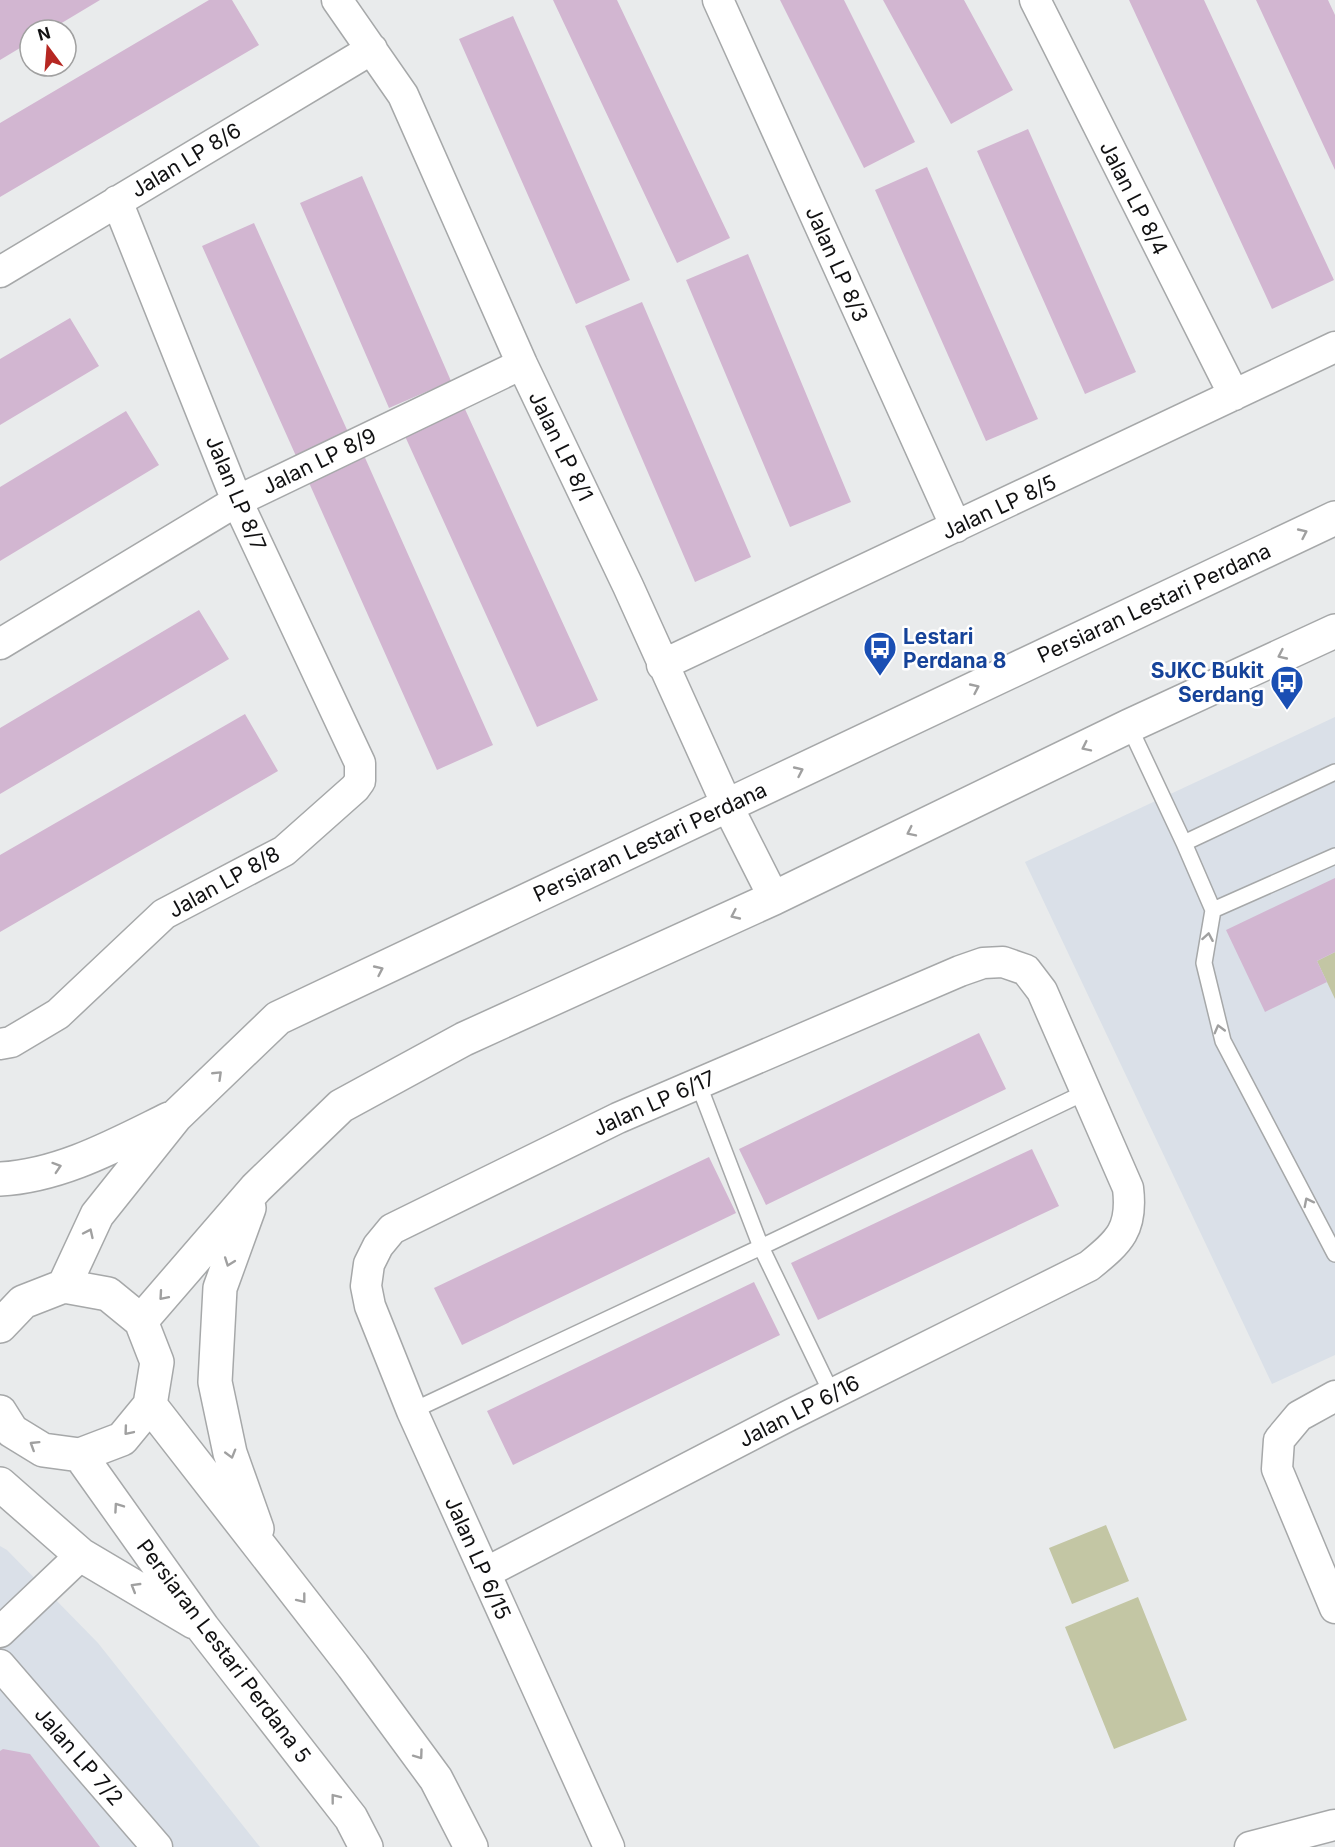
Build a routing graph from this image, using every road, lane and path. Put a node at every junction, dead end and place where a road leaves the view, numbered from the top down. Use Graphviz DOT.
graph roads {
  1 [pos="338,0"];
  2 [pos="718,0"];
  3 [pos="1035,0"];
  4 [pos="372,49"];
  5 [pos="117,201"];
  6 [pos="0,272"];
  7 [pos="1335,347"];
  8 [pos="522,364"];
  9 [pos="1234,395"];
  10 [pos="237,501"];
  11 [pos="1335,518"];
  12 [pos="956,527"];
  13 [pos="1335,631"];
  14 [pos="0,644"];
  15 [pos="662,665"];
  16 [pos="1129,726"];
  17 [pos="1335,772"];
  18 [pos="360,781"];
  19 [pos="727,805"];
  20 [pos="1184,843"];
  21 [pos="1335,856"];
  22 [pos="774,897"];
  23 [pos="1213,910"];
  24 [pos="0,1044"];
  25 [pos="698,1083"];
  26 [pos="1086,1092"];
  27 [pos="176,1116"];
  28 [pos="0,1179"];
  29 [pos="256,1188"];
  30 [pos="761,1247"];
  31 [pos="1112,1247"];
  32 [pos="1335,1254"];
  33 [pos="369,1264"];
  34 [pos="64,1286"];
  35 [pos="11,1296"];
  36 [pos="141,1321"];
  37 [pos="0,1326"];
  38 [pos="832,1394"];
  39 [pos="1335,1396"];
  40 [pos="150,1405"];
  41 [pos="412,1411"];
  42 [pos="0,1412"];
  43 [pos="81,1455"];
  44 [pos="0,1484"];
  45 [pos="266,1553"];
  46 [pos="81,1555"];
  47 [pos="485,1573"];
  48 [pos="1335,1608"];
  49 [pos="203,1628"];
  50 [pos="0,1632"];
  51 [pos="0,1665"];
  52 [pos="1334,1825"];
  53 [pos="157,1847"];
  54 [pos="366,1847"];
  55 [pos="471,1847"];
  56 [pos="609,1847"];
  57 [pos="1250,1847"];
  1 -- 4 [label="street, Jalan LP 8/1"];
  2 -- 12 [label="street, Jalan LP 8/3"];
  3 -- 9 [label="street, Jalan LP 8/4"];
  4 -- 5 [label="street, Jalan LP 8/6"];
  4 -- 8 [label="street, Jalan LP 8/1"];
  5 -- 6 [label="street, Jalan LP 8/6"];
  5 -- 10 [label="street, Jalan LP 8/7"];
  7 -- 9 [label="street, Jalan LP 8/5"];
  8 -- 10 [label="street, Jalan LP 8/9"];
  8 -- 15 [label="street, Jalan LP 8/1"];
  9 -- 12 [label="street, Jalan LP 8/5"];
  10 -- 14 [label="street, Jalan LP 8/9"];
  10 -- 18 [label="street, Jalan LP 8/7"];
  19 -- 11 [label="main road, Persiaran Lestari Perdana, one-way"];
  12 -- 15 [label="street, Jalan LP 8/5"];
  13 -- 16 [label="main road, one-way"];
  15 -- 19 [label="street, Jalan LP 8/1"];
  16 -- 20 [label="lane"];
  16 -- 22 [label="main road, one-way"];
  17 -- 20 [label="lane"];
  18 -- 24 [label="street, Jalan LP 8/8"];
  19 -- 22 [label="street, Jalan LP 8/1"];
  27 -- 19 [label="main road, Persiaran Lestari Perdana, one-way"];
  20 -- 23 [label="lane"];
  21 -- 23 [label="lane"];
  22 -- 29 [label="main road, one-way"];
  32 -- 23 [label="lane, one-way"];
  25 -- 26 [label="street, Jalan LP 6/17"];
  25 -- 30 [label="lane"];
  25 -- 33 [label="street, Jalan LP 6/17"];
  26 -- 30 [label="lane"];
  26 -- 31 [label="street, Jalan LP 6/17"];
  28 -- 27 [label="main road, one-way"];
  34 -- 27 [label="main road, Persiaran Lestari Perdana, one-way"];
  29 -- 36 [label="main road, one-way"];
  29 -- 45 [label="main road, one-way"];
  30 -- 38 [label="lane"];
  30 -- 41 [label="lane"];
  31 -- 38 [label="street, Jalan LP 6/16"];
  33 -- 41 [label="street, Jalan LP 6/15"];
  34 -- 35 [label="main road"];
  34 -- 36 [label="main road"];
  35 -- 37 [label="main road"];
  36 -- 40 [label="main road"];
  38 -- 47 [label="street, Jalan LP 6/16"];
  39 -- 48 [label="street"];
  40 -- 43 [label="main road, one-way"];
  40 -- 45 [label="main road"];
  41 -- 47 [label="street, Jalan LP 6/15"];
  43 -- 42 [label="main road, one-way"];
  49 -- 43 [label="main road, Persiaran Lestari Perdana 5, one-way"];
  44 -- 46 [label="main road"];
  45 -- 55 [label="main road, one-way"];
  49 -- 46 [label="main road, one-way"];
  46 -- 50 [label="street"];
  47 -- 56 [label="street, Jalan LP 6/15"];
  54 -- 49 [label="main road, Persiaran Lestari Perdana 5, one-way"];
  51 -- 53 [label="street, Jalan LP 7/2"];
  52 -- 57 [label="street"];
}
